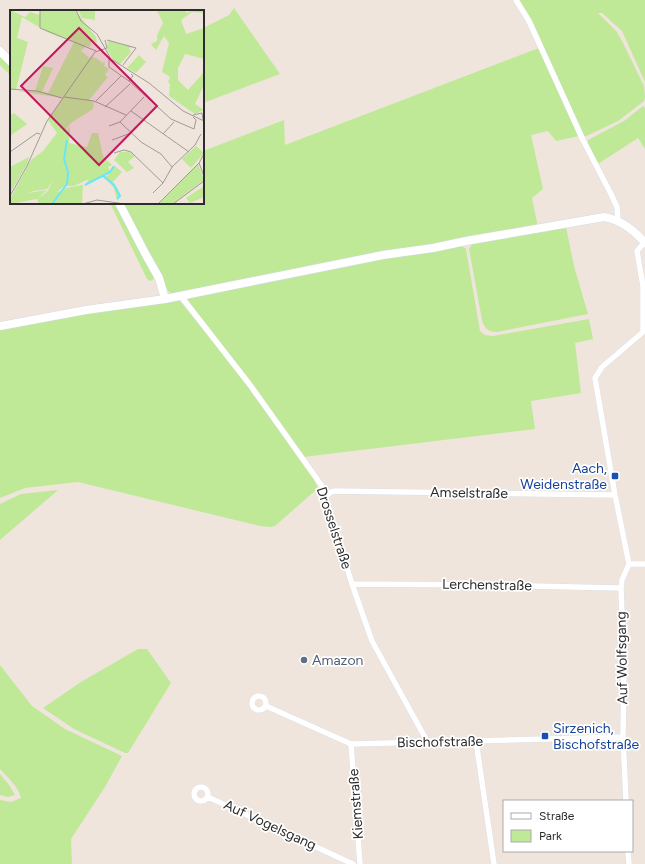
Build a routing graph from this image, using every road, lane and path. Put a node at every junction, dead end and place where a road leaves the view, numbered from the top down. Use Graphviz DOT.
graph roads {
  1 [pos="516,0"];
  2 [pos="0,51"];
  3 [pos="10,61"];
  4 [pos="120,204"];
  5 [pos="618,220"];
  6 [pos="644,241"];
  7 [pos="180,295"];
  8 [pos="165,299"];
  9 [pos="644,308"];
  10 [pos="0,326"];
  11 [pos="614,495"];
  12 [pos="325,497"];
  13 [pos="629,564"];
  14 [pos="645,564"];
  15 [pos="352,584"];
  16 [pos="621,588"];
  17 [pos="266,706"];
  18 [pos="623,737"];
  19 [pos="427,741"];
  20 [pos="476,741"];
  21 [pos="351,744"];
  22 [pos="208,797"];
  23 [pos="626,800"];
  24 [pos="628,852"];
  25 [pos="353,864"];
  26 [pos="360,864"];
  27 [pos="494,864"];
  28 [pos="629,864"];
  1 -- 5 [label="street"];
  2 -- 3 [label="main road"];
  4 -- 8 [label="main road"];
  5 -- 6 [label="main road"];
  5 -- 7 [label="main road"];
  6 -- 9 [label="street"];
  7 -- 8 [label="main road"];
  7 -- 12 [label="street, Drosselstraße"];
  8 -- 10 [label="main road"];
  9 -- 11 [label="street"];
  11 -- 12 [label="street, Amselstraße"];
  11 -- 13 [label="street"];
  12 -- 15 [label="street, Drosselstraße"];
  13 -- 14 [label="street"];
  13 -- 16 [label="street, Auf Wolfsgang"];
  15 -- 16 [label="street, Lerchenstraße"];
  15 -- 19 [label="street, Drosselstraße"];
  16 -- 18 [label="street, Auf Wolfsgang"];
  17 -- 21 [label="street, Bischofstraße"];
  18 -- 20 [label="street, Bischofstraße"];
  18 -- 23 [label="street, Auf Wolfsgang"];
  19 -- 20 [label="street, Bischofstraße"];
  19 -- 21 [label="street, Bischofstraße"];
  20 -- 27 [label="street"];
  21 -- 26 [label="street, Kiemstraße"];
  22 -- 25 [label="street, Auf Vogelsgang"];
  24 -- 28 [label="street"];
}
